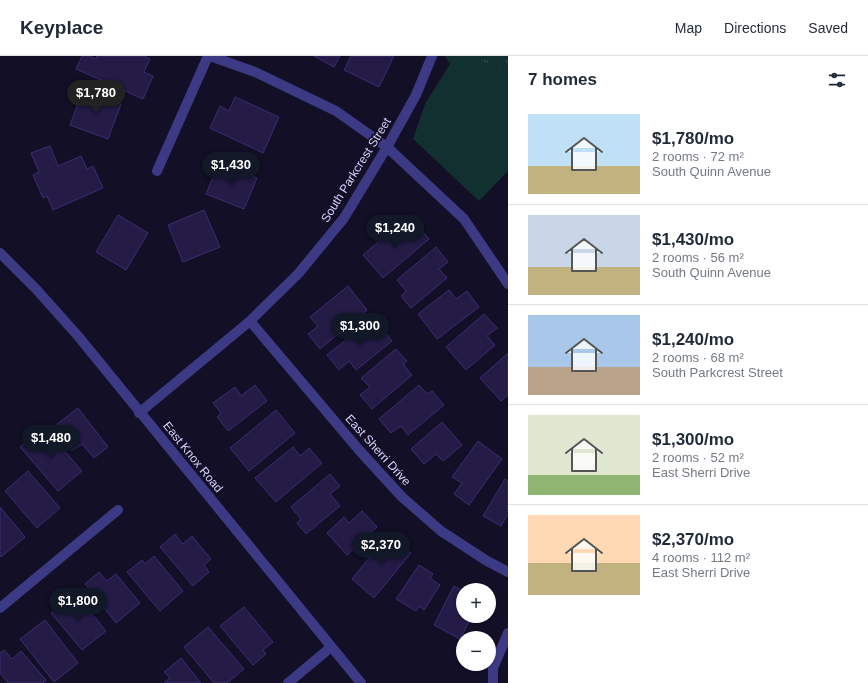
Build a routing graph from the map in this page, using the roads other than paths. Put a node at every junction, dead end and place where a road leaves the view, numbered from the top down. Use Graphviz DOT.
graph roads {
  1 [pos="209,56"];
  2 [pos="432,56"];
  3 [pos="387,147"];
  4 [pos="157,170"];
  5 [pos="0,253"];
  6 [pos="508,284"];
  7 [pos="250,321"];
  8 [pos="139,413"];
  9 [pos="118,510"];
  10 [pos="508,572"];
  11 [pos="0,608"];
  12 [pos="508,633"];
  13 [pos="331,647"];
  14 [pos="288,683"];
  15 [pos="361,683"];
  16 [pos="493,683"];
  1 -- 3 [label="street"];
  1 -- 4 [label="street"];
  2 -- 3 [label="street, South Parkcrest Street"];
  3 -- 6 [label="street"];
  3 -- 7 [label="street, South Parkcrest Street"];
  5 -- 8 [label="street, East Knox Road"];
  7 -- 8 [label="street, South Parkcrest Street"];
  7 -- 10 [label="street, East Sherri Drive"];
  8 -- 13 [label="street, East Knox Road"];
  9 -- 11 [label="street"];
  12 -- 16 [label="street"];
  13 -- 14 [label="street"];
  13 -- 15 [label="street, East Knox Road"];
}
